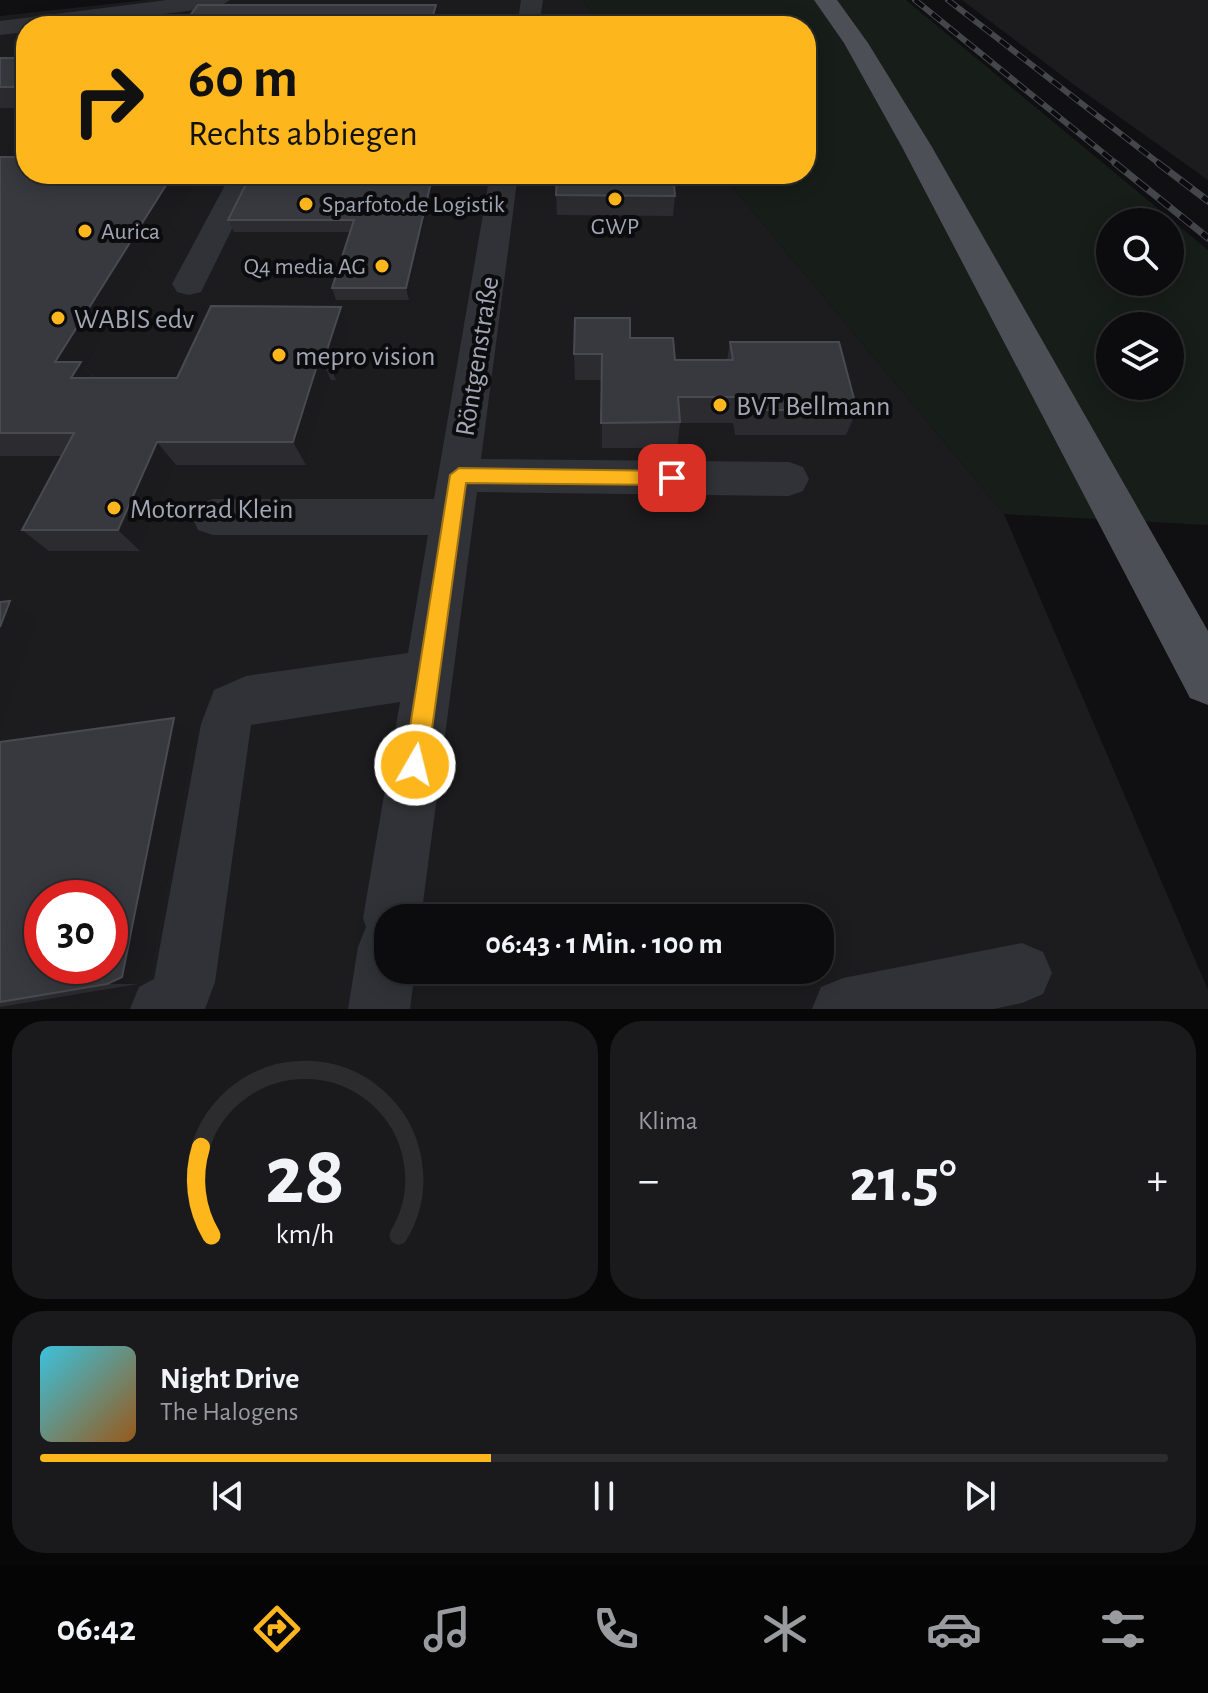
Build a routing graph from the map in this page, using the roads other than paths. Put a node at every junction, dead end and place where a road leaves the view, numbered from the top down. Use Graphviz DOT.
graph roads {
  1 [pos="219,0"];
  2 [pos="825,0"];
  3 [pos="94,16"];
  4 [pos="240,184"];
  5 [pos="503,184"];
  6 [pos="189,284"];
  7 [pos="459,475"];
  8 [pos="789,479"];
  9 [pos="213,517"];
  10 [pos="453,517"];
  11 [pos="429,674"];
  12 [pos="1208,680"];
  13 [pos="394,904"];
  14 [pos="1022,973"];
  15 [pos="383,984"];
  16 [pos="161,1009"];
  17 [pos="379,1009"];
  18 [pos="843,1009"];
  1 -- 3 [label="street"];
  2 -- 12 [label="main road"];
  4 -- 6 [label="street"];
  5 -- 7 [label="street, Röntgenstraße"];
  7 -- 8 [label="street"];
  7 -- 10 [label="street, Röntgenstraße"];
  9 -- 10 [label="street"];
  10 -- 11 [label="street, Röntgenstraße"];
  11 -- 13 [label="street, Röntgenstraße"];
  11 -- 16 [label="street"];
  14 -- 18 [label="street"];
  15 -- 17 [label="street"];
}
